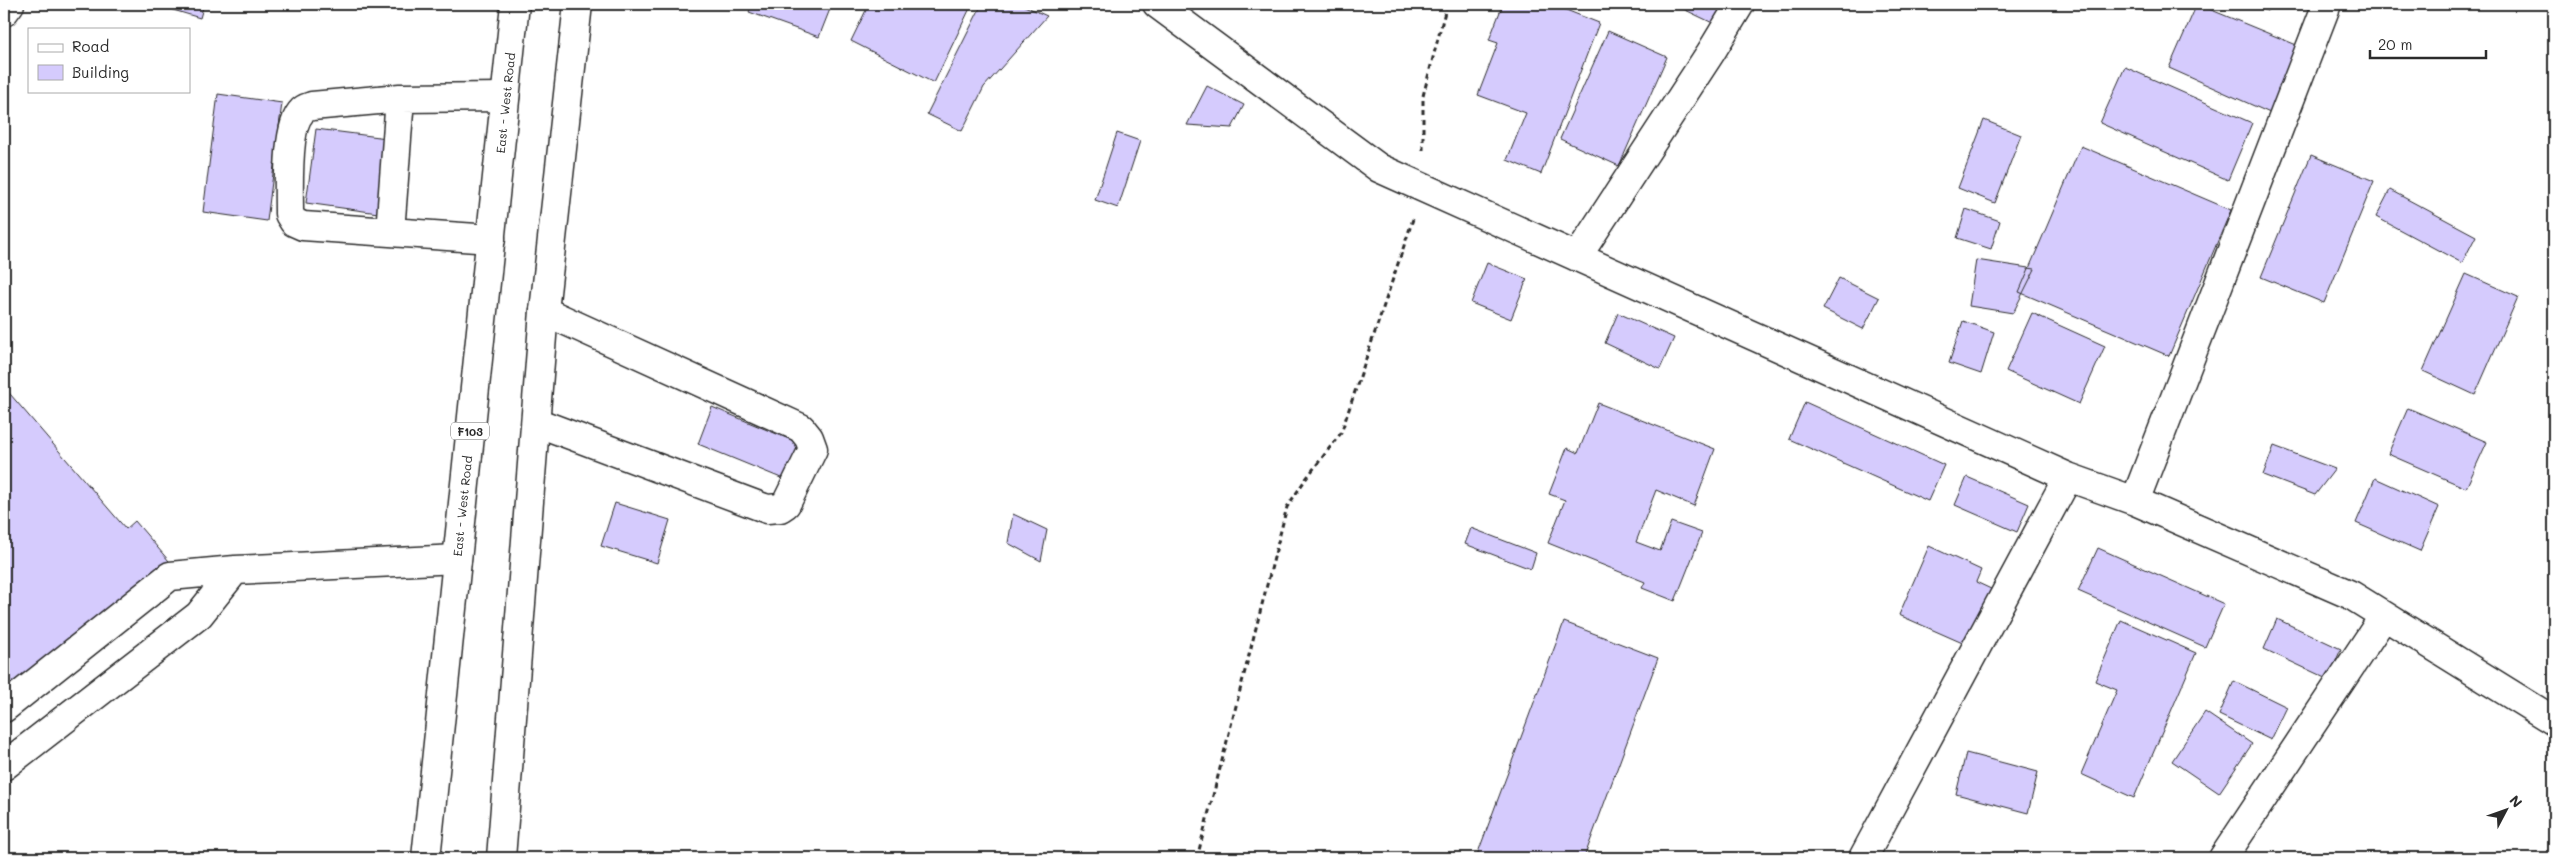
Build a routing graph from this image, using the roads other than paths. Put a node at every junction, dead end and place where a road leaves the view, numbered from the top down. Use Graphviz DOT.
graph roads {
  1 [pos="10,4"];
  2 [pos="515,4"];
  3 [pos="578,4"];
  4 [pos="1157,4"];
  5 [pos="1740,4"];
  6 [pos="2328,4"];
  7 [pos="4,12"];
  8 [pos="400,98"];
  9 [pos="506,98"];
  10 [pos="390,232"];
  11 [pos="491,239"];
  12 [pos="1577,257"];
  13 [pos="544,311"];
  14 [pos="536,422"];
  15 [pos="2068,477"];
  16 [pos="2135,501"];
  17 [pos="457,559"];
  18 [pos="235,570"];
  19 [pos="2384,616"];
  20 [pos="4,708"];
  21 [pos="2554,721"];
  22 [pos="4,766"];
  23 [pos="426,858"];
  24 [pos="501,858"];
  25 [pos="1863,858"];
  26 [pos="2223,858"];
  1 -- 7 [label="street"];
  2 -- 9 [label="street, East - West Road / F103"];
  3 -- 13 [label="street"];
  4 -- 12 [label="street"];
  5 -- 12 [label="street"];
  6 -- 16 [label="street"];
  8 -- 9 [label="street"];
  8 -- 10 [label="street"];
  8 -- 10 [label="street"];
  9 -- 11 [label="street, East - West Road / F103"];
  10 -- 11 [label="street"];
  11 -- 17 [label="street, East - West Road / F103"];
  12 -- 15 [label="street"];
  13 -- 14 [label="street"];
  13 -- 14 [label="street"];
  14 -- 24 [label="street"];
  15 -- 16 [label="street"];
  15 -- 25 [label="street"];
  16 -- 19 [label="street"];
  17 -- 18 [label="street"];
  17 -- 23 [label="street, East - West Road / F103"];
  18 -- 20 [label="street"];
  18 -- 22 [label="street"];
  19 -- 21 [label="street"];
  19 -- 26 [label="street"];
}
